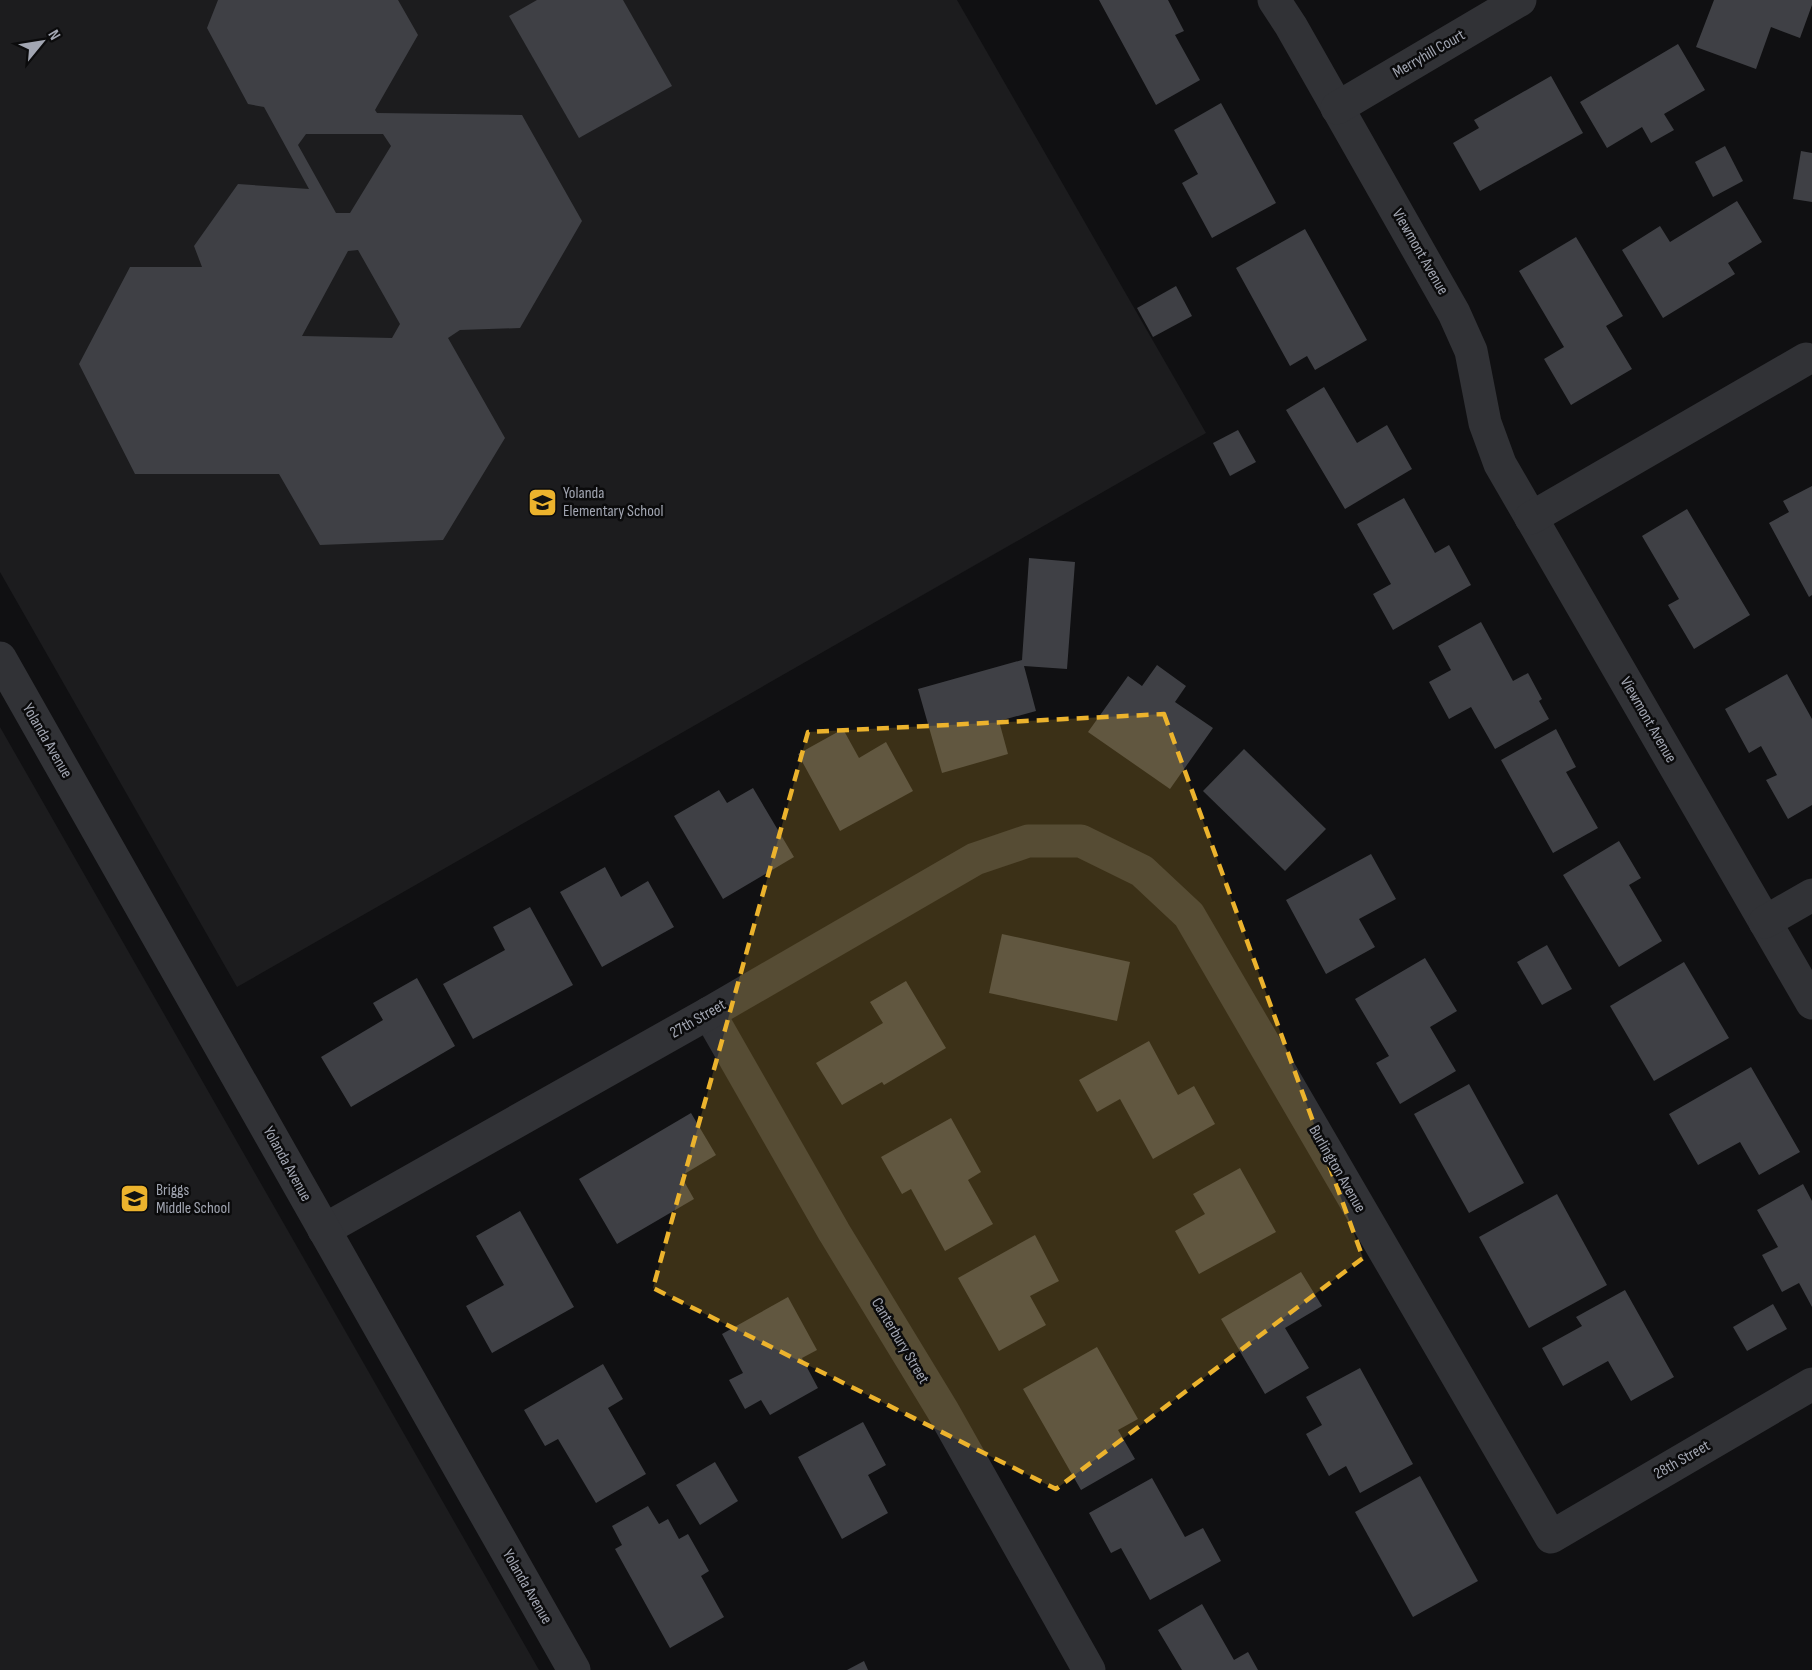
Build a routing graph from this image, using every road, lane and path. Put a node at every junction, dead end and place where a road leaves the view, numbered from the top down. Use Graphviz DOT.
graph roads {
  1 [pos="1274,0"];
  2 [pos="1520,0"];
  3 [pos="1337,108"];
  4 [pos="1806,359"];
  5 [pos="1531,518"];
  6 [pos="0,658"];
  7 [pos="1080,841"];
  8 [pos="1812,895"];
  9 [pos="1765,922"];
  10 [pos="1812,1003"];
  11 [pos="709,1013"];
  12 [pos="324,1230"];
  13 [pos="1812,1384"];
  14 [pos="1551,1537"];
  15 [pos="574,1670"];
  16 [pos="1089,1670"];
  1 -- 3 [label="street, Viewmont Avenue"];
  2 -- 3 [label="street, Merryhill Court"];
  3 -- 5 [label="street, Viewmont Avenue"];
  4 -- 5 [label="street"];
  5 -- 9 [label="street, Viewmont Avenue"];
  6 -- 12 [label="street, Yolanda Avenue"];
  7 -- 11 [label="street, 27th Street"];
  7 -- 14 [label="street, Burlington Avenue"];
  8 -- 9 [label="street"];
  9 -- 10 [label="street, Viewmont Avenue"];
  11 -- 12 [label="street, 27th Street"];
  11 -- 16 [label="street, Canterbury Street"];
  12 -- 15 [label="street, Yolanda Avenue"];
  13 -- 14 [label="street, 28th Street"];
}
